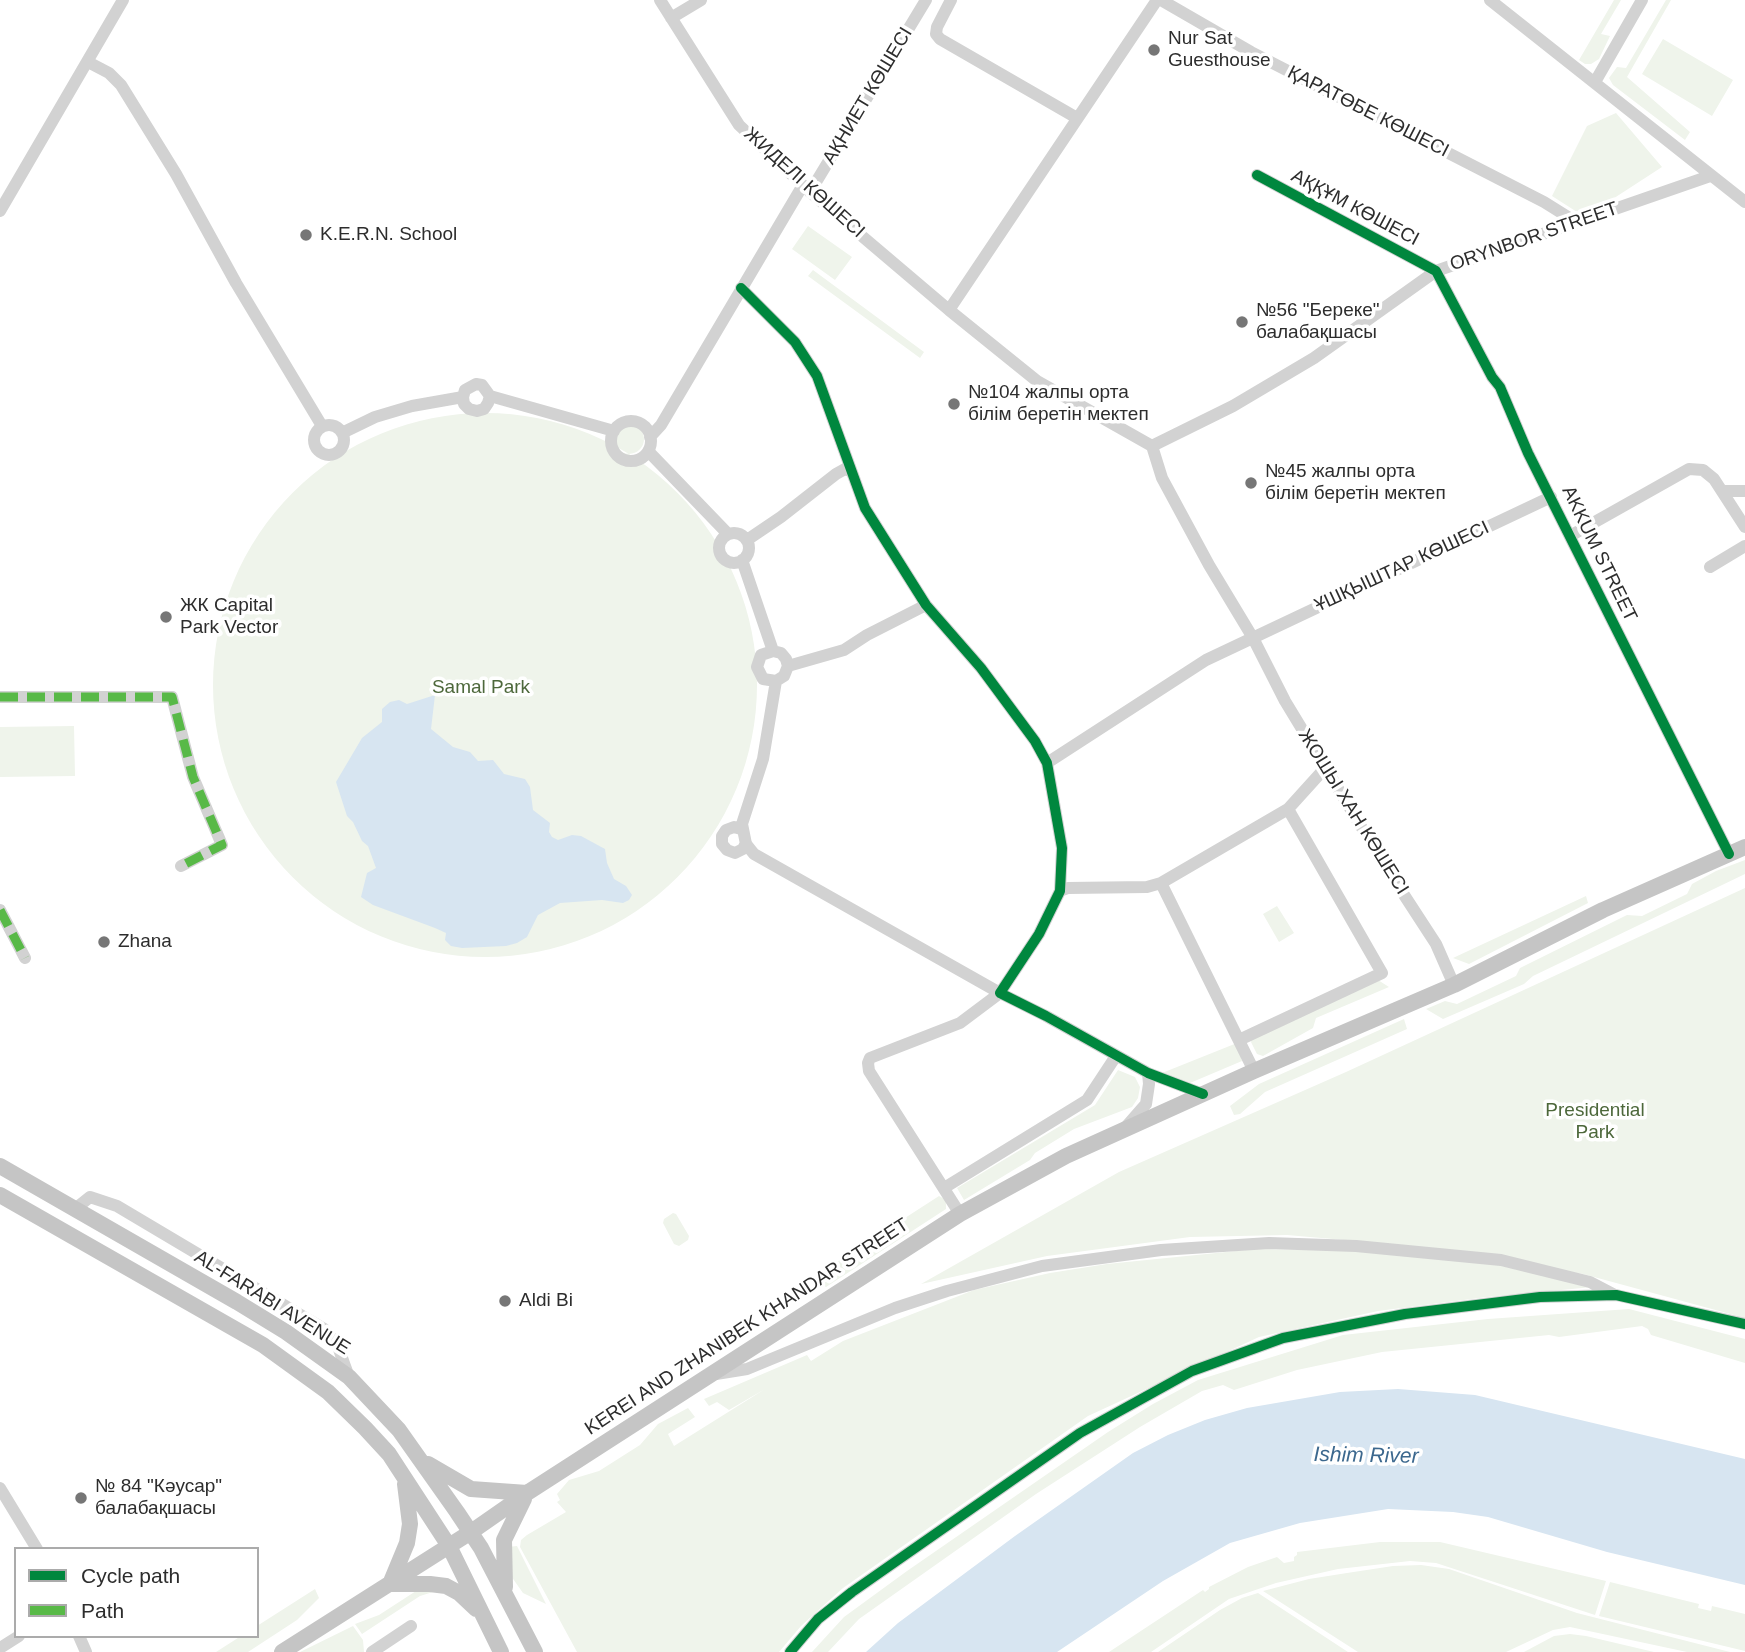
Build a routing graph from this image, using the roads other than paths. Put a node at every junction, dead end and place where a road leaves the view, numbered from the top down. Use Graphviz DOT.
graph roads {
  1 [pos="123,0"];
  2 [pos="660,0"];
  3 [pos="701,0"];
  4 [pos="926,0"];
  5 [pos="951,0"];
  6 [pos="1159,0"];
  7 [pos="1490,0"];
  8 [pos="1642,0"];
  9 [pos="671,18"];
  10 [pos="88,62"];
  11 [pos="1595,82"];
  12 [pos="1077,118"];
  13 [pos="1257,175"];
  14 [pos="1710,176"];
  15 [pos="806,188"];
  16 [pos="1745,202"];
  17 [pos="0,211"];
  18 [pos="1576,222"];
  19 [pos="1436,271"];
  20 [pos="741,288"];
  21 [pos="949,310"];
  22 [pos="490,396"];
  23 [pos="463,397"];
  24 [pos="322,426"];
  25 [pos="614,430"];
  26 [pos="342,433"];
  27 [pos="650,437"];
  28 [pos="1152,446"];
  29 [pos="649,452"];
  30 [pos="850,471"];
  31 [pos="1722,491"];
  32 [pos="1745,491"];
  33 [pos="1551,497"];
  34 [pos="1744,523"];
  35 [pos="728,534"];
  36 [pos="1570,536"];
  37 [pos="747,540"];
  38 [pos="1745,546"];
  39 [pos="742,560"];
  40 [pos="1710,567"];
  41 [pos="926,605"];
  42 [pos="1252,638"];
  43 [pos="774,650"];
  44 [pos="788,666"];
  45 [pos="776,681"];
  46 [pos="0,697"];
  47 [pos="1047,764"];
  48 [pos="1326,767"];
  49 [pos="1288,809"];
  50 [pos="741,829"];
  51 [pos="746,843"];
  52 [pos="1745,847"];
  53 [pos="1729,854"];
  54 [pos="181,866"];
  55 [pos="1161,883"];
  56 [pos="1060,891"];
  57 [pos="0,910"];
  58 [pos="25,958"];
  59 [pos="1454,985"];
  60 [pos="1000,993"];
  61 [pos="1239,1040"];
  62 [pos="1116,1056"];
  63 [pos="1254,1071"];
  64 [pos="1147,1073"];
  65 [pos="1203,1094"];
  66 [pos="1124,1130"];
  67 [pos="0,1166"];
  68 [pos="944,1188"];
  69 [pos="0,1195"];
  70 [pos="75,1209"];
  71 [pos="960,1214"];
  72 [pos="130,1240"];
  73 [pos="117,1262"];
  74 [pos="1616,1295"];
  75 [pos="1745,1324"];
  76 [pos="712,1375"];
  77 [pos="349,1377"];
  78 [pos="422,1460"];
  79 [pos="404,1478"];
  80 [pos="0,1488"];
  81 [pos="527,1493"];
  82 [pos="471,1532"];
  83 [pos="449,1546"];
  84 [pos="36,1547"];
  85 [pos="390,1584"];
  86 [pos="505,1595"];
  87 [pos="484,1616"];
  88 [pos="411,1626"];
  89 [pos="16,1638"];
  90 [pos="0,1648"];
  91 [pos="282,1652"];
  92 [pos="372,1652"];
  93 [pos="502,1652"];
  94 [pos="535,1652"];
  95 [pos="790,1652"];
  1 -- 10 [label="street"];
  2 -- 9 [label="street, ЖИДЕЛІ КӨШЕСІ"];
  3 -- 9 [label="street"];
  4 -- 15 [label="street, АҚНИЕТ КӨШЕСІ"];
  5 -- 12 [label="street"];
  6 -- 12 [label="street"];
  6 -- 18 [label="street, ҚАРАТӨБЕ КӨШЕСІ"];
  7 -- 11 [label="street"];
  8 -- 11 [label="street"];
  9 -- 15 [label="street, ЖИДЕЛІ КӨШЕСІ"];
  10 -- 17 [label="street"];
  10 -- 24 [label="street"];
  11 -- 14 [label="street"];
  12 -- 21 [label="street"];
  13 -- 19 [label="street, АҚҚҰМ КӨШЕСІ"];
  14 -- 16 [label="street"];
  14 -- 18 [label="street, ORYNBOR STREET"];
  15 -- 20 [label="street, АҚНИЕТ КӨШЕСІ"];
  15 -- 21 [label="street, ЖИДЕЛІ КӨШЕСІ"];
  18 -- 19 [label="street, ORYNBOR STREET"];
  19 -- 28 [label="street, ORYNBOR STREET"];
  19 -- 33 [label="street, AKKUM STREET"];
  20 -- 27 [label="street, АҚНИЕТ КӨШЕСІ"];
  20 -- 30 [label="street"];
  21 -- 28 [label="street, ЖИДЕЛІ КӨШЕСІ"];
  22 -- 23 [label="street"];
  22 -- 23 [label="street"];
  22 -- 25 [label="street"];
  23 -- 26 [label="street"];
  24 -- 26 [label="street"];
  24 -- 26 [label="street"];
  25 -- 27 [label="street"];
  25 -- 29 [label="street"];
  27 -- 29 [label="street"];
  28 -- 42 [label="street, ЖОШЫ ХАН КӨШЕСІ"];
  29 -- 35 [label="street"];
  30 -- 37 [label="street"];
  30 -- 41 [label="street"];
  31 -- 32 [label="street"];
  31 -- 34 [label="street"];
  31 -- 36 [label="street"];
  33 -- 36 [label="street, AKKUM STREET"];
  33 -- 42 [label="street, ҰШҚЫШТАР КӨШЕСІ"];
  35 -- 37 [label="street"];
  35 -- 39 [label="street"];
  36 -- 53 [label="street, AKKUM STREET"];
  37 -- 39 [label="street"];
  38 -- 40 [label="street"];
  39 -- 43 [label="street"];
  41 -- 44 [label="street"];
  41 -- 47 [label="street"];
  42 -- 47 [label="street, ҰШҚЫШТАР КӨШЕСІ"];
  42 -- 48 [label="street, ЖОШЫ ХАН КӨШЕСІ"];
  43 -- 44 [label="street"];
  43 -- 45 [label="street"];
  44 -- 45 [label="street"];
  45 -- 50 [label="street"];
  46 -- 54 [label="street"];
  47 -- 56 [label="street"];
  48 -- 49 [label="street"];
  48 -- 59 [label="street, ЖОШЫ ХАН КӨШЕСІ"];
  49 -- 55 [label="street"];
  49 -- 61 [label="street"];
  50 -- 51 [label="street"];
  50 -- 51 [label="street"];
  51 -- 60 [label="street"];
  52 -- 53 [label="main road, KEREI AND ZHANIBEK KHANDAR STREET"];
  53 -- 59 [label="main road, KEREI AND ZHANIBEK KHANDAR STREET"];
  55 -- 56 [label="street"];
  55 -- 61 [label="street"];
  56 -- 60 [label="street"];
  57 -- 58 [label="street"];
  59 -- 63 [label="main road, KEREI AND ZHANIBEK KHANDAR STREET"];
  60 -- 62 [label="street"];
  60 -- 68 [label="street"];
  61 -- 63 [label="street"];
  62 -- 64 [label="street"];
  62 -- 68 [label="street"];
  63 -- 65 [label="main road, KEREI AND ZHANIBEK KHANDAR STREET"];
  64 -- 65 [label="street"];
  64 -- 66 [label="street"];
  65 -- 66 [label="main road, KEREI AND ZHANIBEK KHANDAR STREET"];
  66 -- 71 [label="main road, KEREI AND ZHANIBEK KHANDAR STREET"];
  67 -- 70 [label="main road, AL-FARABI AVENUE"];
  68 -- 71 [label="street"];
  69 -- 73 [label="main road, AL-FARABI AVENUE"];
  70 -- 72 [label="main road, AL-FARABI AVENUE"];
  70 -- 77 [label="street"];
  71 -- 76 [label="main road, KEREI AND ZHANIBEK KHANDAR STREET"];
  72 -- 73 [label="main road"];
  72 -- 77 [label="main road, AL-FARABI AVENUE"];
  73 -- 79 [label="main road, AL-FARABI AVENUE"];
  74 -- 75 [label="street"];
  74 -- 76 [label="street"];
  74 -- 95 [label="street"];
  76 -- 81 [label="main road, KEREI AND ZHANIBEK KHANDAR STREET"];
  77 -- 78 [label="main road, AL-FARABI AVENUE"];
  78 -- 81 [label="main road"];
  78 -- 82 [label="main road, AL-FARABI AVENUE"];
  79 -- 83 [label="main road, AL-FARABI AVENUE"];
  79 -- 85 [label="main road"];
  80 -- 84 [label="street"];
  81 -- 82 [label="main road, KEREI AND ZHANIBEK KHANDAR STREET"];
  81 -- 86 [label="main road"];
  82 -- 83 [label="main road, KEREI AND ZHANIBEK KHANDAR STREET"];
  82 -- 86 [label="main road, AL-FARABI AVENUE"];
  83 -- 85 [label="main road, KEREI AND ZHANIBEK KHANDAR STREET"];
  83 -- 87 [label="main road, AL-FARABI AVENUE"];
  85 -- 87 [label="main road"];
  85 -- 91 [label="main road, KEREI AND ZHANIBEK KHANDAR STREET"];
  86 -- 94 [label="main road, AL-FARABI AVENUE"];
  87 -- 93 [label="main road, AL-FARABI AVENUE"];
  88 -- 92 [label="street"];
  89 -- 90 [label="street"];
}
